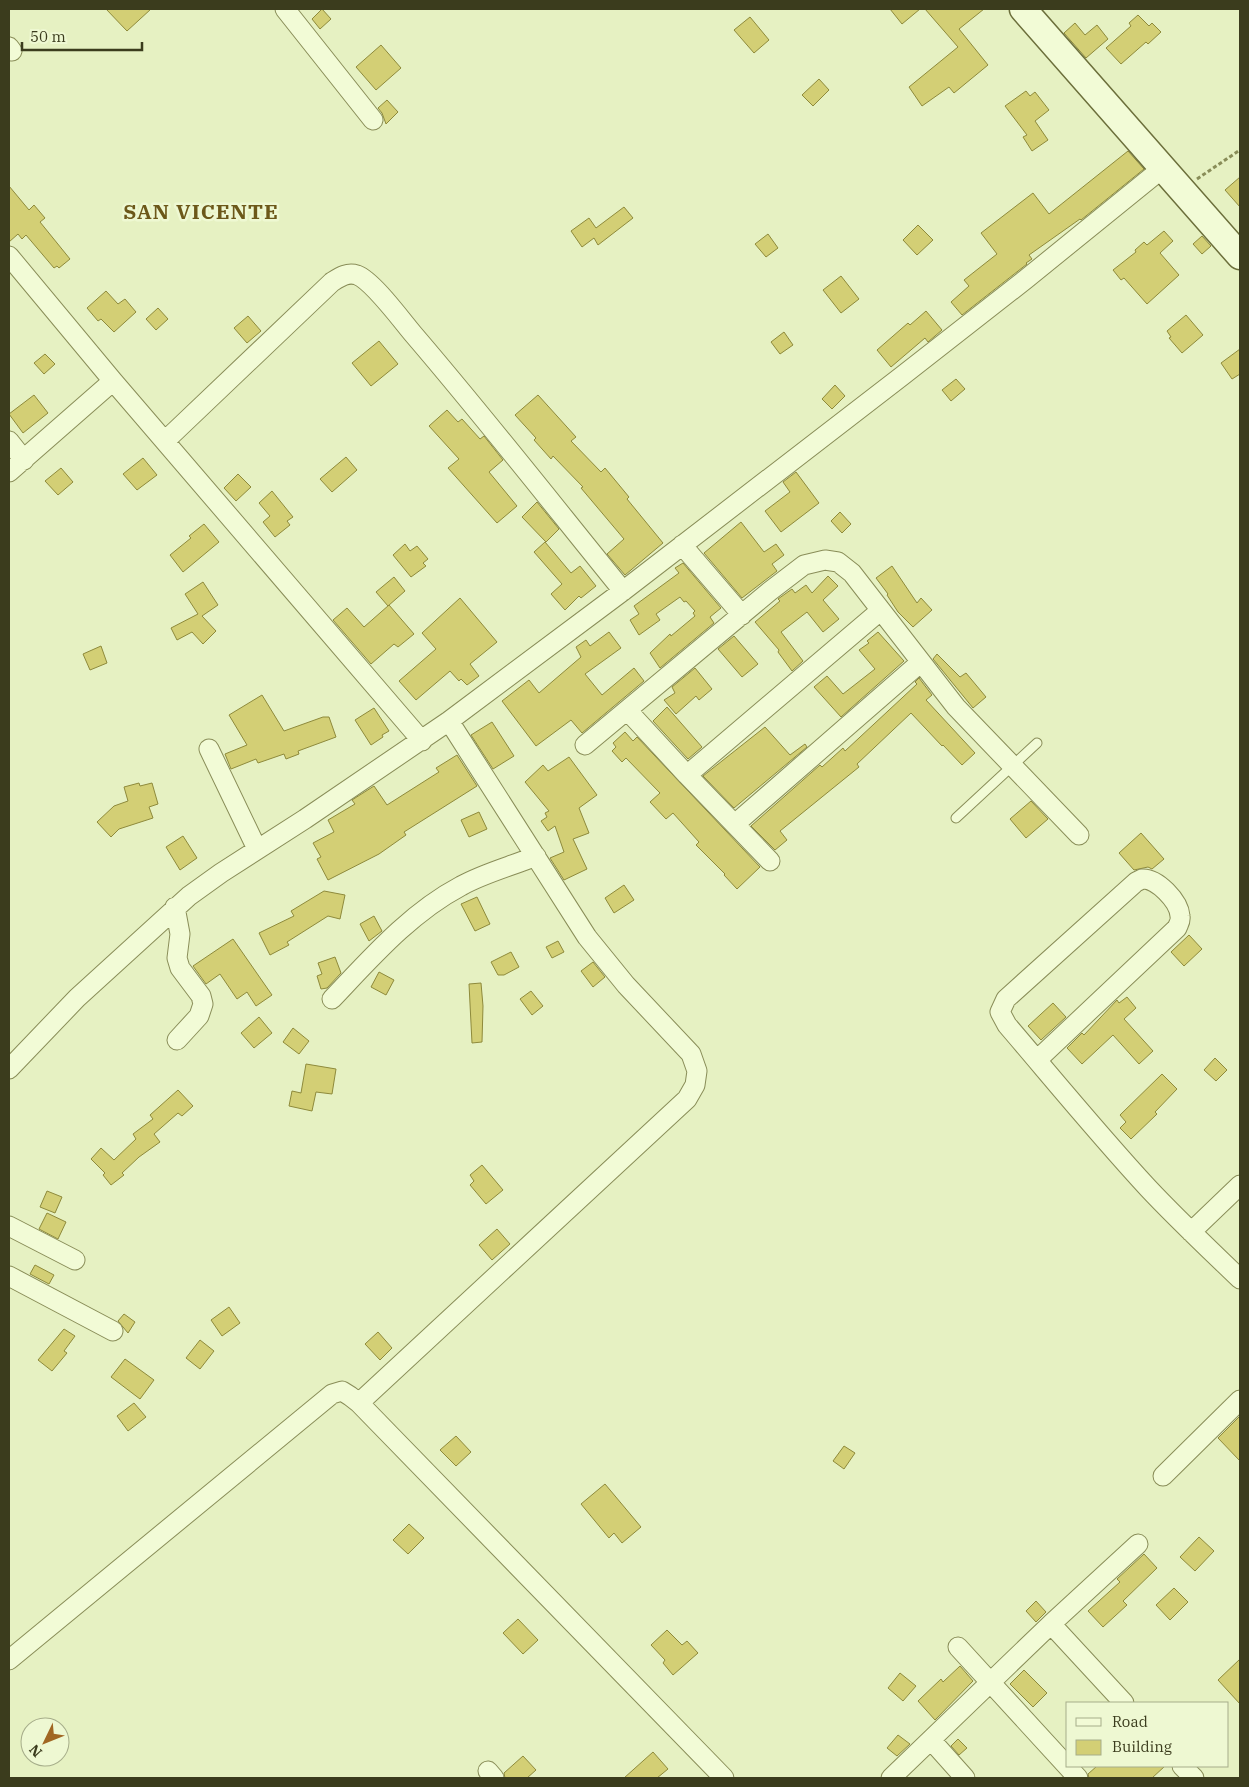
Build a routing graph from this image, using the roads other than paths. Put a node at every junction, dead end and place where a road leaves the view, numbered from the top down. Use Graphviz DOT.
graph roads {
  1 [pos="285,9"];
  2 [pos="1023,9"];
  3 [pos="374,120"];
  4 [pos="1164,167"];
  5 [pos="9,256"];
  6 [pos="1240,256"];
  7 [pos="113,381"];
  8 [pos="9,441"];
  9 [pos="165,441"];
  10 [pos="24,460"];
  11 [pos="9,472"];
  12 [pos="682,544"];
  13 [pos="623,591"];
  14 [pos="880,611"];
  15 [pos="742,615"];
  16 [pos="921,662"];
  17 [pos="627,710"];
  18 [pos="449,721"];
  19 [pos="422,741"];
  20 [pos="1037,743"];
  21 [pos="584,745"];
  22 [pos="209,749"];
  23 [pos="1012,766"];
  24 [pos="687,775"];
  25 [pos="956,818"];
  26 [pos="735,824"];
  27 [pos="1078,835"];
  28 [pos="258,849"];
  29 [pos="536,856"];
  30 [pos="770,861"];
  31 [pos="175,907"];
  32 [pos="332,999"];
  33 [pos="177,1040"];
  34 [pos="1037,1060"];
  35 [pos="9,1069"];
  36 [pos="1240,1185"];
  37 [pos="9,1226"];
  38 [pos="1191,1232"];
  39 [pos="75,1260"];
  40 [pos="9,1276"];
  41 [pos="1240,1279"];
  42 [pos="113,1331"];
  43 [pos="1240,1400"];
  44 [pos="359,1403"];
  45 [pos="1163,1476"];
  46 [pos="1138,1544"];
  47 [pos="1051,1624"];
  48 [pos="958,1647"];
  49 [pos="9,1660"];
  50 [pos="990,1683"];
  51 [pos="1123,1702"];
  52 [pos="930,1740"];
  53 [pos="1066,1765"];
  54 [pos="1068,1767"];
  55 [pos="1183,1767"];
  56 [pos="724,1778"];
  57 [pos="891,1778"];
  58 [pos="966,1778"];
  59 [pos="1078,1778"];
  60 [pos="1194,1778"];
  1 -- 3 [label="street"];
  2 -- 4 [label="street"];
  4 -- 6 [label="street"];
  4 -- 12 [label="street"];
  5 -- 7 [label="street"];
  7 -- 9 [label="street"];
  7 -- 10 [label="street"];
  8 -- 10 [label="street"];
  9 -- 13 [label="street"];
  9 -- 19 [label="street"];
  10 -- 11 [label="street"];
  12 -- 13 [label="street"];
  12 -- 15 [label="street"];
  13 -- 18 [label="street"];
  14 -- 15 [label="street"];
  14 -- 16 [label="street"];
  14 -- 24 [label="street"];
  15 -- 17 [label="street"];
  16 -- 23 [label="street"];
  16 -- 26 [label="street"];
  17 -- 21 [label="street"];
  17 -- 24 [label="street"];
  18 -- 19 [label="street"];
  18 -- 29 [label="street"];
  19 -- 28 [label="street"];
  20 -- 23 [label="lane"];
  22 -- 28 [label="street"];
  23 -- 25 [label="lane"];
  23 -- 27 [label="street"];
  24 -- 26 [label="street"];
  26 -- 30 [label="street"];
  28 -- 31 [label="street"];
  29 -- 32 [label="street"];
  29 -- 44 [label="street"];
  31 -- 33 [label="street"];
  31 -- 35 [label="street"];
  34 -- 34 [label="street"];
  34 -- 38 [label="street"];
  36 -- 38 [label="street"];
  37 -- 39 [label="street"];
  38 -- 41 [label="street"];
  40 -- 42 [label="street"];
  43 -- 45 [label="street"];
  44 -- 49 [label="street"];
  44 -- 56 [label="street"];
  46 -- 47 [label="street"];
  47 -- 50 [label="street"];
  47 -- 51 [label="street"];
  48 -- 50 [label="street"];
  50 -- 52 [label="street"];
  50 -- 53 [label="street"];
  52 -- 57 [label="street"];
  52 -- 58 [label="street"];
  54 -- 59 [label="street"];
  55 -- 60 [label="street"];
}
